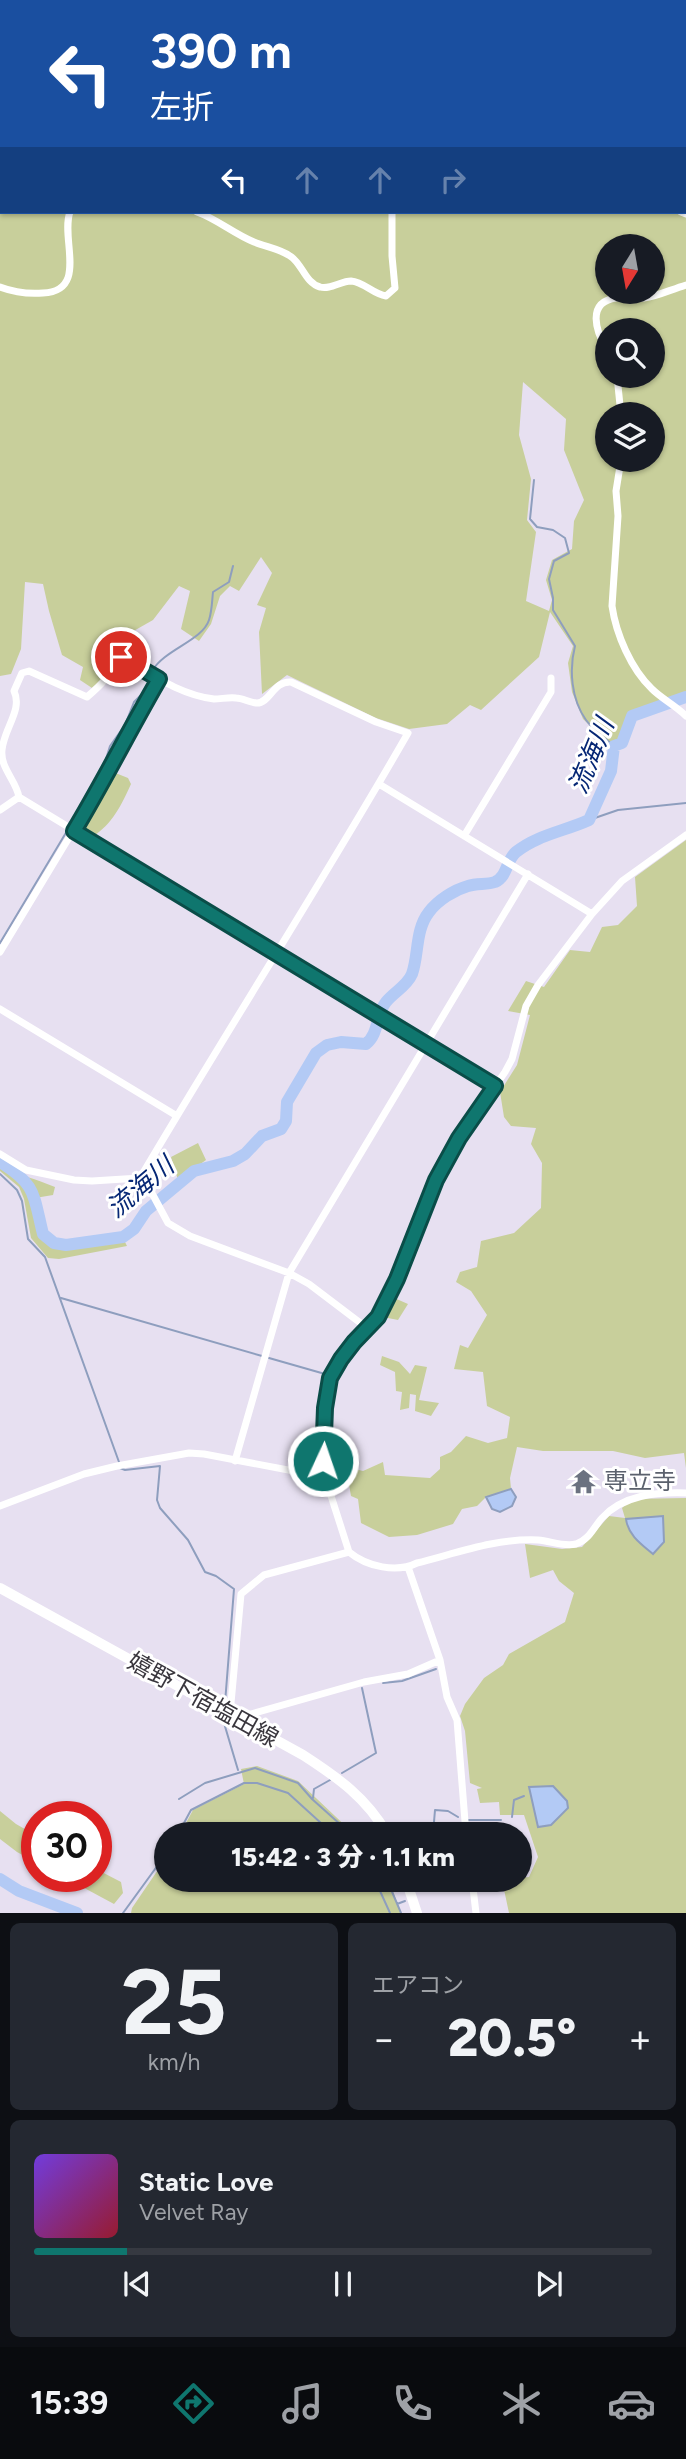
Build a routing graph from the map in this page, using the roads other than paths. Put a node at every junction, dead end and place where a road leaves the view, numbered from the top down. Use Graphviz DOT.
graph roads {
  1 [pos="69,214"];
  2 [pos="203,214"];
  3 [pos="392,214"];
  4 [pos="686,285"];
  5 [pos="0,287"];
  6 [pos="595,318"];
  7 [pos="619,472"];
  8 [pos="551,678"];
  9 [pos="159,679"];
  10 [pos="686,716"];
  11 [pos="379,784"];
  12 [pos="19,797"];
  13 [pos="0,810"];
  14 [pos="74,831"];
  15 [pos="686,835"];
  16 [pos="464,836"];
  17 [pos="528,874"];
  18 [pos="592,914"];
  19 [pos="0,951"];
  20 [pos="275,954"];
  21 [pos="0,1010"];
  22 [pos="426,1044"];
  23 [pos="495,1086"];
  24 [pos="177,1116"];
  25 [pos="0,1154"];
  26 [pos="141,1178"];
  27 [pos="289,1273"];
  28 [pos="367,1328"];
  29 [pos="235,1461"];
  30 [pos="325,1478"];
  31 [pos="686,1493"];
  32 [pos="0,1506"];
  33 [pos="349,1552"];
  34 [pos="408,1567"];
  35 [pos="0,1588"];
  36 [pos="440,1660"];
  37 [pos="234,1716"];
  38 [pos="379,1822"];
  39 [pos="465,1822"];
  40 [pos="410,1892"];
  41 [pos="473,1892"];
  42 [pos="417,1913"];
  43 [pos="476,1913"];
  1 -- 5 [label="street"];
  2 -- 3 [label="street"];
  4 -- 6 [label="street"];
  7 -- 10 [label="street"];
  8 -- 16 [label="street"];
  9 -- 11 [label="street"];
  9 -- 12 [label="street"];
  9 -- 14 [label="street"];
  11 -- 16 [label="street"];
  11 -- 20 [label="street"];
  12 -- 13 [label="street"];
  12 -- 14 [label="street"];
  14 -- 19 [label="street"];
  14 -- 20 [label="street"];
  15 -- 18 [label="street"];
  16 -- 17 [label="street"];
  17 -- 18 [label="street"];
  17 -- 22 [label="street"];
  18 -- 23 [label="street"];
  20 -- 22 [label="street"];
  20 -- 24 [label="street"];
  21 -- 24 [label="street"];
  22 -- 23 [label="street"];
  22 -- 27 [label="street"];
  23 -- 28 [label="street"];
  24 -- 26 [label="street"];
  25 -- 26 [label="street"];
  26 -- 27 [label="street"];
  27 -- 28 [label="street"];
  27 -- 29 [label="street"];
  28 -- 30 [label="street"];
  29 -- 30 [label="street"];
  29 -- 32 [label="street"];
  30 -- 33 [label="street"];
  31 -- 34 [label="street"];
  33 -- 34 [label="street"];
  33 -- 37 [label="street"];
  34 -- 36 [label="street"];
  35 -- 37 [label="main road, 嬉野下宿塩田線"];
  36 -- 37 [label="street"];
  36 -- 39 [label="street"];
  37 -- 38 [label="main road, 嬉野下宿塩田線"];
  40 -- 42 [label="main road"];
  41 -- 43 [label="street"];
}
